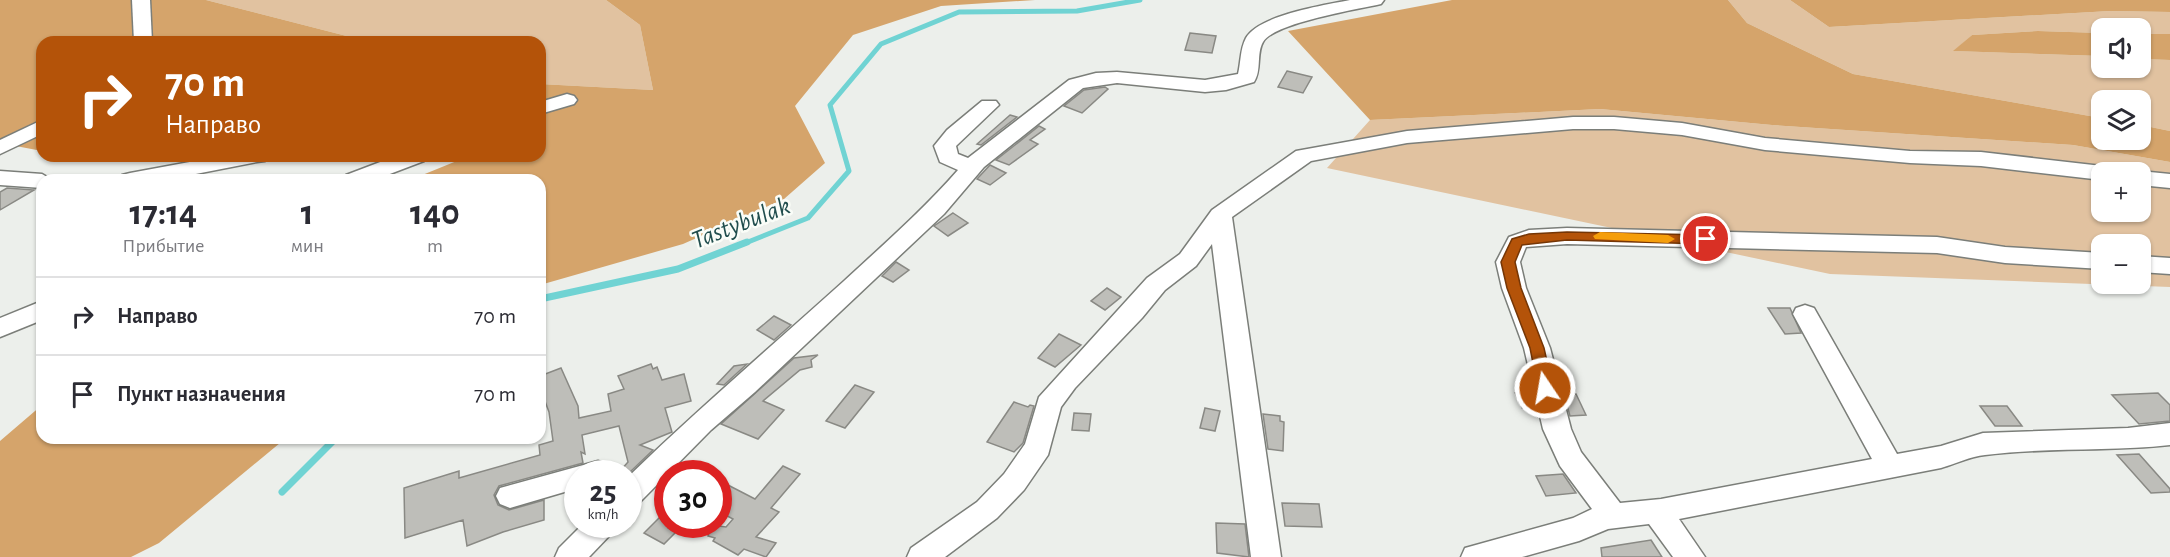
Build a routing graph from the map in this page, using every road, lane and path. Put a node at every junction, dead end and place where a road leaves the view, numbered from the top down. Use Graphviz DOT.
graph roads {
  1 [pos="141,0"];
  2 [pos="1375,0"];
  3 [pos="143,36"];
  4 [pos="567,100"];
  5 [pos="989,105"];
  6 [pos="546,106"];
  7 [pos="960,113"];
  8 [pos="36,129"];
  9 [pos="951,137"];
  10 [pos="0,148"];
  11 [pos="225,162"];
  12 [pos="400,162"];
  13 [pos="973,166"];
  14 [pos="2091,172"];
  15 [pos="162,174"];
  16 [pos="370,174"];
  17 [pos="0,178"];
  18 [pos="2151,179"];
  19 [pos="36,181"];
  20 [pos="2170,181"];
  21 [pos="1220,216"];
  22 [pos="2091,260"];
  23 [pos="2151,265"];
  24 [pos="2170,266"];
  25 [pos="36,313"];
  26 [pos="1805,314"];
  27 [pos="0,328"];
  28 [pos="2170,434"];
  29 [pos="1889,466"];
  30 [pos="564,480"];
  31 [pos="642,482"];
  32 [pos="510,496"];
  33 [pos="1656,511"];
  34 [pos="1612,515"];
  35 [pos="588,538"];
  36 [pos="570,557"];
  37 [pos="922,557"];
  38 [pos="1266,557"];
  39 [pos="1476,557"];
  40 [pos="1690,557"];
  1 -- 3 [label="street"];
  2 -- 13 [label="street"];
  4 -- 6 [label="street"];
  5 -- 9 [label="street"];
  7 -- 9 [label="street"];
  8 -- 10 [label="street"];
  9 -- 13 [label="street"];
  11 -- 15 [label="street"];
  12 -- 16 [label="street"];
  13 -- 31 [label="street"];
  14 -- 21 [label="street"];
  17 -- 19 [label="street"];
  18 -- 20 [label="street"];
  21 -- 37 [label="street"];
  21 -- 38 [label="street"];
  22 -- 34 [label="street"];
  23 -- 24 [label="street"];
  25 -- 27 [label="street"];
  26 -- 29 [label="street"];
  28 -- 29 [label="street"];
  29 -- 33 [label="street"];
  30 -- 32 [label="street"];
  33 -- 34 [label="street"];
  33 -- 40 [label="street"];
  34 -- 39 [label="street"];
  35 -- 36 [label="street"];
}
